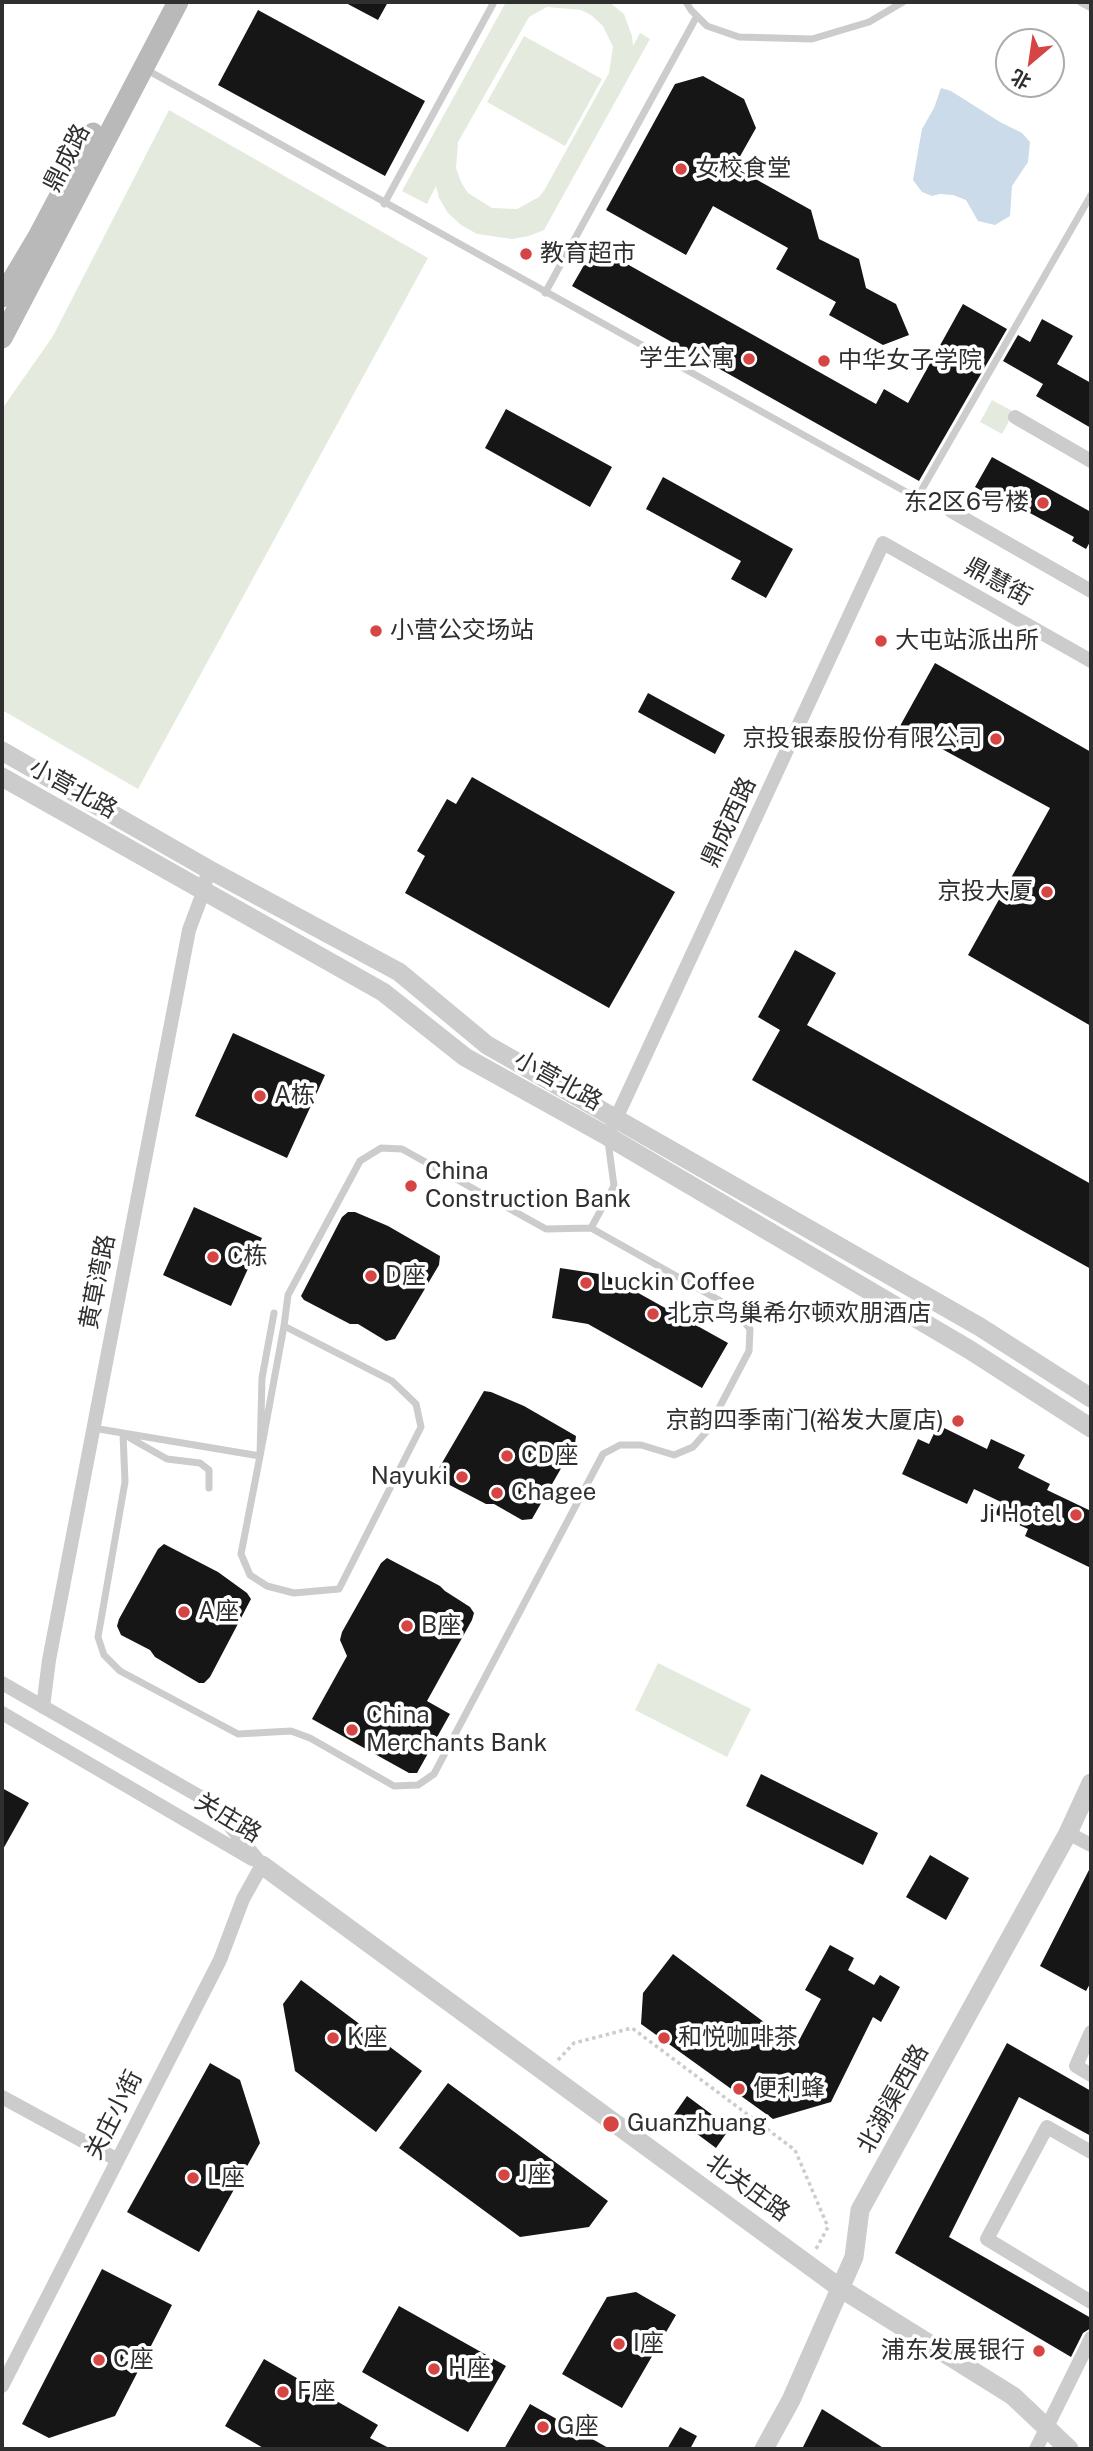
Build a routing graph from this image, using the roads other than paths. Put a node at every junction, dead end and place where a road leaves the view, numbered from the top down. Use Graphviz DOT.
graph roads {
  1 [pos="163,2"];
  2 [pos="178,2"];
  3 [pos="495,2"];
  4 [pos="686,2"];
  5 [pos="903,2"];
  6 [pos="1080,2"];
  7 [pos="1091,8"];
  8 [pos="697,16"];
  9 [pos="143,68"];
  10 [pos="1091,195"];
  11 [pos="384,204"];
  12 [pos="545,293"];
  13 [pos="2,296"];
  14 [pos="2,338"];
  15 [pos="1015,417"];
  16 [pos="1091,461"];
  17 [pos="951,511"];
  18 [pos="883,543"];
  19 [pos="1091,591"];
  20 [pos="1089,655"];
  21 [pos="2,751"];
  22 [pos="2,777"];
  23 [pos="208,869"];
  24 [pos="204,890"];
  25 [pos="612,1128"];
  26 [pos="591,1228"];
  27 [pos="274,1313"];
  28 [pos="285,1326"];
  29 [pos="1091,1398"];
  30 [pos="93,1428"];
  31 [pos="1091,1428"];
  32 [pos="123,1434"];
  33 [pos="260,1456"];
  34 [pos="209,1488"];
  35 [pos="2,1683"];
  36 [pos="43,1707"];
  37 [pos="2,1713"];
  38 [pos="1091,1783"];
  39 [pos="1068,1833"];
  40 [pos="1091,1845"];
  41 [pos="262,1865"];
  42 [pos="1091,2032"];
  43 [pos="1091,2075"];
  44 [pos="2,2097"];
  45 [pos="1091,2152"];
  46 [pos="116,2159"];
  47 [pos="841,2288"];
  48 [pos="1091,2302"];
  49 [pos="1091,2338"];
  50 [pos="2,2386"];
  51 [pos="1048,2429"];
  52 [pos="764,2449"];
  53 [pos="1036,2449"];
  54 [pos="1069,2449"];
  1 -- 13 [label="main road, 鼎成路"];
  2 -- 9 [label="main road, 鼎成路"];
  3 -- 11 [label="lane"];
  4 -- 8 [label="lane"];
  5 -- 8 [label="lane"];
  6 -- 7 [label="lane"];
  8 -- 12 [label="lane"];
  9 -- 11 [label="lane"];
  9 -- 14 [label="main road, 鼎成路"];
  10 -- 12 [label="lane"];
  11 -- 12 [label="lane"];
  15 -- 16 [label="street"];
  17 -- 19 [label="street"];
  18 -- 20 [label="street, 鼎慧街"];
  18 -- 25 [label="street, 鼎成西路"];
  21 -- 23 [label="street, 小营北路"];
  22 -- 24 [label="street, 小营北路"];
  23 -- 24 [label="street, 黄草湾路"];
  23 -- 25 [label="street, 小营北路"];
  24 -- 25 [label="street, 小营北路"];
  24 -- 30 [label="street, 黄草湾路"];
  25 -- 26 [label="lane"];
  25 -- 29 [label="street, 小营北路"];
  25 -- 31 [label="street, 小营北路"];
  26 -- 28 [label="lane"];
  26 -- 32 [label="lane"];
  27 -- 33 [label="lane"];
  28 -- 33 [label="lane"];
  28 -- 33 [label="lane"];
  30 -- 32 [label="lane"];
  30 -- 36 [label="street, 黄草湾路"];
  32 -- 33 [label="lane"];
  32 -- 34 [label="lane"];
  35 -- 36 [label="street, 关庄路"];
  36 -- 41 [label="street, 关庄路"];
  37 -- 41 [label="street, 关庄路"];
  38 -- 39 [label="street, 北湖渠西路"];
  39 -- 40 [label="street"];
  39 -- 47 [label="street, 北湖渠西路"];
  41 -- 46 [label="street, 关庄小街"];
  41 -- 47 [label="street, 北关庄路"];
  42 -- 43 [label="street"];
  44 -- 46 [label="street"];
  45 -- 48 [label="street"];
  46 -- 50 [label="street, 关庄小街"];
  47 -- 51 [label="street, 北关庄路"];
  47 -- 52 [label="street, 北湖渠西路"];
  49 -- 51 [label="street"];
  51 -- 53 [label="street"];
  51 -- 54 [label="street, 北关庄路"];
}
